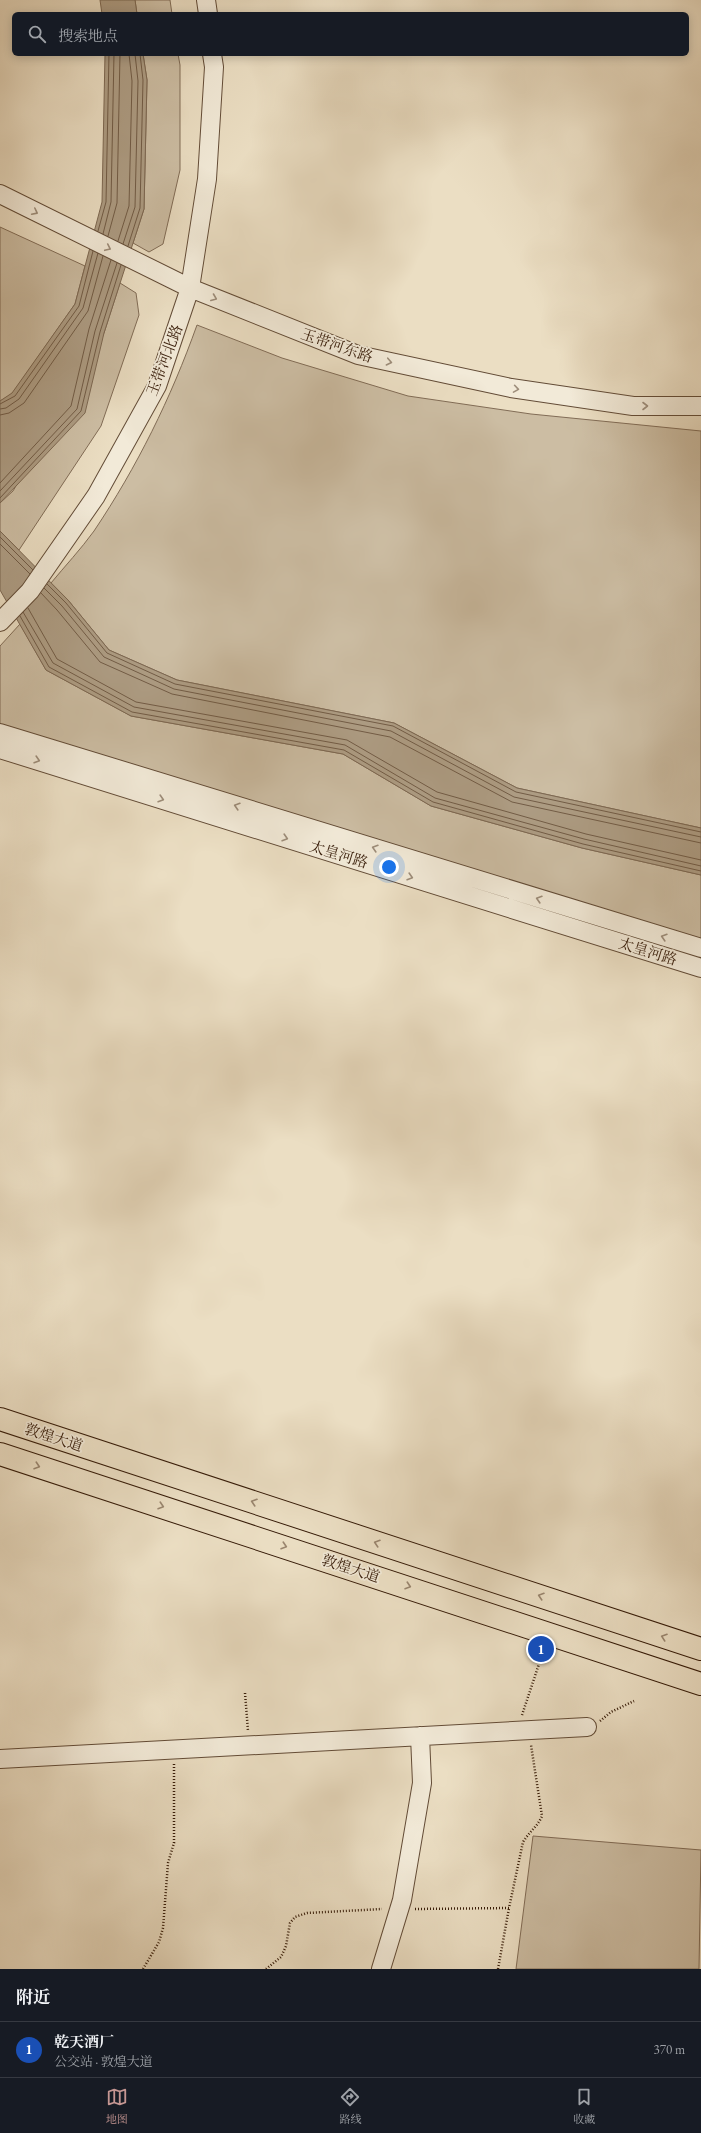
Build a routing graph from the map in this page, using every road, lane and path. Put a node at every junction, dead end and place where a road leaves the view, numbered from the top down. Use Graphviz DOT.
graph roads {
  1 [pos="206,0"];
  2 [pos="208,12"];
  3 [pos="212,56"];
  4 [pos="0,194"];
  5 [pos="190,288"];
  6 [pos="701,406"];
  7 [pos="0,622"];
  8 [pos="0,733"];
  9 [pos="0,749"];
  10 [pos="701,948"];
  11 [pos="701,968"];
  12 [pos="0,1419"];
  13 [pos="0,1454"];
  14 [pos="701,1649"];
  15 [pos="539,1664"];
  16 [pos="701,1684"];
  17 [pos="245,1694"];
  18 [pos="634,1701"];
  19 [pos="587,1727"];
  20 [pos="523,1730"];
  21 [pos="420,1736"];
  22 [pos="249,1745"];
  23 [pos="173,1749"];
  24 [pos="0,1759"];
  25 [pos="508,1908"];
  26 [pos="399,1909"];
  27 [pos="143,1969"];
  28 [pos="266,1969"];
  29 [pos="381,1969"];
  30 [pos="498,1969"];
  1 -- 2 [label="street"];
  3 -- 5 [label="street, 玉带河北路"];
  4 -- 5 [label="street, 玉带河东路, one-way"];
  5 -- 6 [label="street, 玉带河东路, one-way"];
  5 -- 7 [label="street, 玉带河北路"];
  10 -- 8 [label="street, 太皇河路, one-way"];
  9 -- 11 [label="street, 太皇河路, one-way"];
  14 -- 12 [label="main road, 敦煌大道, one-way"];
  13 -- 16 [label="main road, 敦煌大道, one-way"];
  15 -- 20 [label="path"];
  17 -- 22 [label="path"];
  18 -- 19 [label="path"];
  19 -- 20 [label="street"];
  20 -- 21 [label="street"];
  20 -- 25 [label="path"];
  21 -- 22 [label="street"];
  21 -- 26 [label="street"];
  22 -- 23 [label="street"];
  23 -- 24 [label="street"];
  23 -- 27 [label="path"];
  25 -- 26 [label="path"];
  25 -- 30 [label="path"];
  26 -- 28 [label="path"];
  26 -- 29 [label="street"];
}
